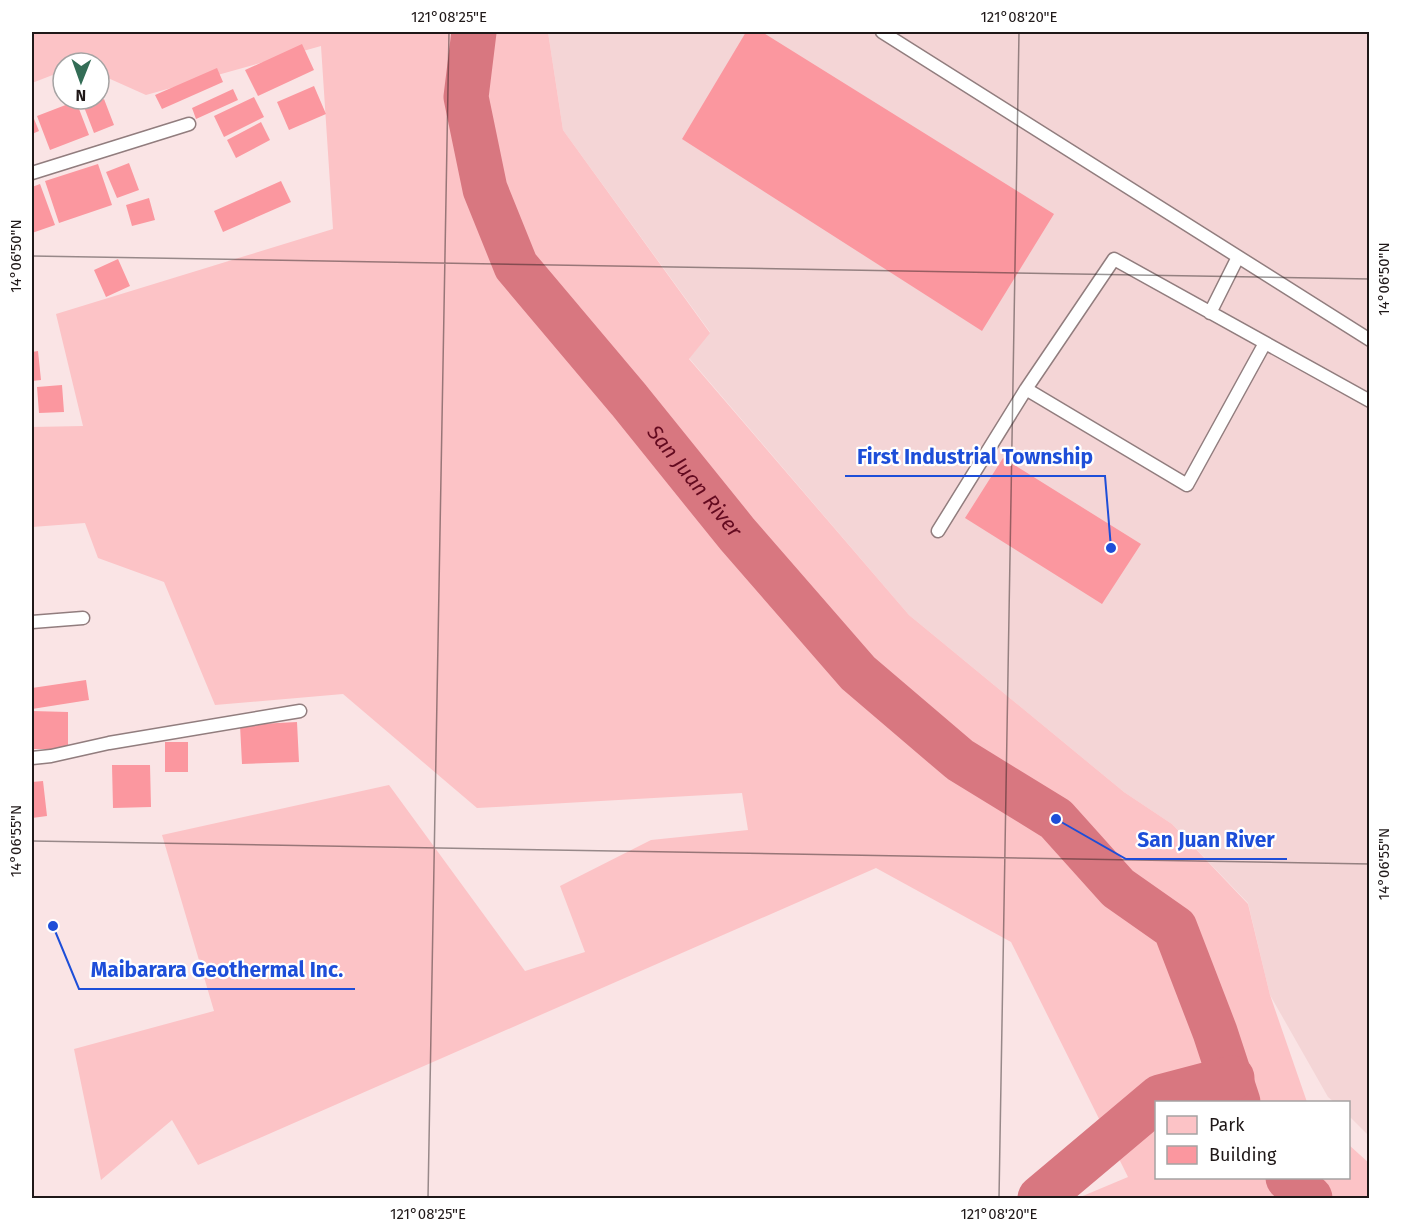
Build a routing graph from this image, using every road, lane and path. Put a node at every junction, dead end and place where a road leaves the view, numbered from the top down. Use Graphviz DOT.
graph roads {
  1 [pos="882,32"];
  2 [pos="189,124"];
  3 [pos="32,173"];
  4 [pos="1238,257"];
  5 [pos="1210,313"];
  6 [pos="1370,340"];
  7 [pos="1265,344"];
  8 [pos="1026,389"];
  9 [pos="1370,401"];
  10 [pos="938,531"];
  11 [pos="83,618"];
  12 [pos="32,622"];
  13 [pos="300,711"];
  14 [pos="32,758"];
  1 -- 4 [label="lane"];
  2 -- 3 [label="lane"];
  4 -- 5 [label="lane"];
  4 -- 6 [label="lane"];
  5 -- 7 [label="lane"];
  5 -- 8 [label="lane"];
  7 -- 8 [label="lane"];
  7 -- 9 [label="lane"];
  8 -- 10 [label="lane"];
  11 -- 12 [label="lane"];
  13 -- 14 [label="lane"];
}
